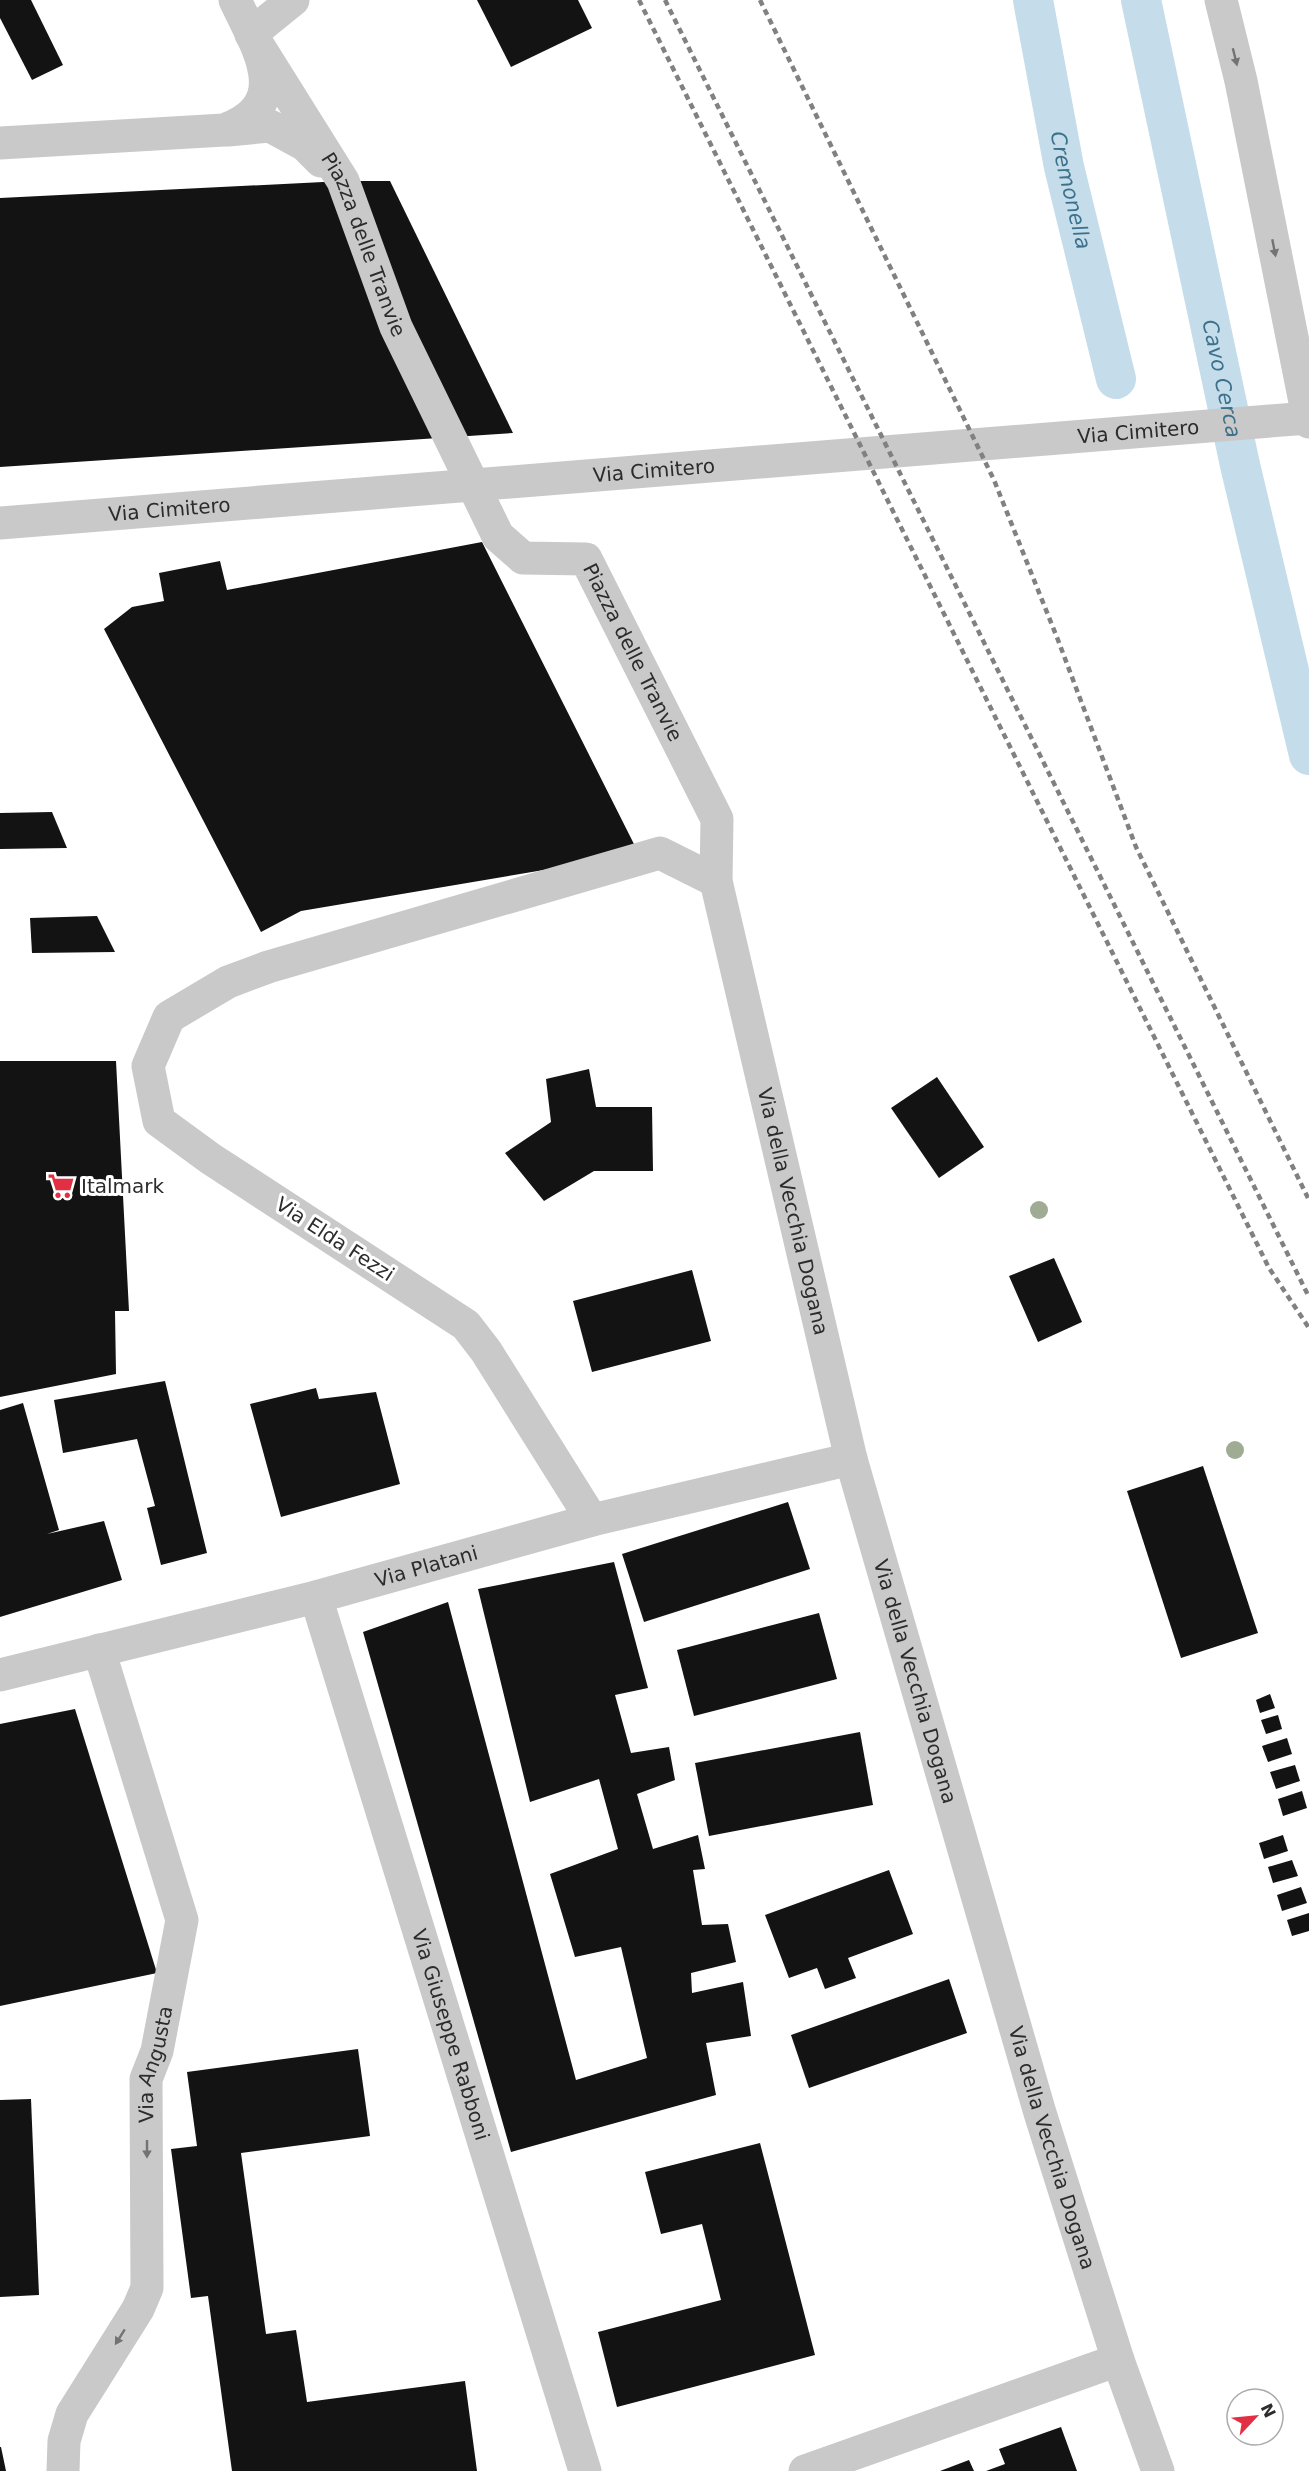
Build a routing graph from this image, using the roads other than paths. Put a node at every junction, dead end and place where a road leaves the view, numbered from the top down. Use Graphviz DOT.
graph roads {
  1 [pos="235,0"];
  2 [pos="1221,0"];
  3 [pos="290,3"];
  4 [pos="251,34"];
  5 [pos="224,130"];
  6 [pos="0,143"];
  7 [pos="365,241"];
  8 [pos="1309,420"];
  9 [pos="0,523"];
  10 [pos="716,881"];
  11 [pos="851,1459"];
  12 [pos="592,1520"];
  13 [pos="316,1597"];
  14 [pos="99,1650"];
  15 [pos="0,1675"];
  16 [pos="1118,2360"];
  17 [pos="63,2471"];
  18 [pos="585,2471"];
  19 [pos="805,2471"];
  20 [pos="1158,2471"];
  1 -- 4 [label="street, Piazza delle Tranvie"];
  2 -- 8 [label="street, Via Cimitero, one-way"];
  3 -- 4 [label="street"];
  4 -- 5 [label="street, Piazza delle Tranvie"];
  4 -- 7 [label="street, Piazza delle Tranvie"];
  5 -- 6 [label="street, Piazza delle Tranvie"];
  5 -- 7 [label="street"];
  7 -- 10 [label="street, Piazza delle Tranvie"];
  8 -- 9 [label="street, Via Cimitero"];
  10 -- 11 [label="street, Via della Vecchia Dogana"];
  10 -- 12 [label="street, Via Elda Fezzi"];
  11 -- 12 [label="street, Via Platani"];
  11 -- 16 [label="street, Via della Vecchia Dogana"];
  12 -- 13 [label="street, Via Platani"];
  13 -- 14 [label="street, Via Platani"];
  13 -- 18 [label="street, Via Giuseppe Rabboni"];
  14 -- 15 [label="street, Via Platani"];
  14 -- 17 [label="street, Via Angusta, one-way"];
  16 -- 19 [label="street"];
  16 -- 20 [label="street, Via della Vecchia Dogana"];
}
